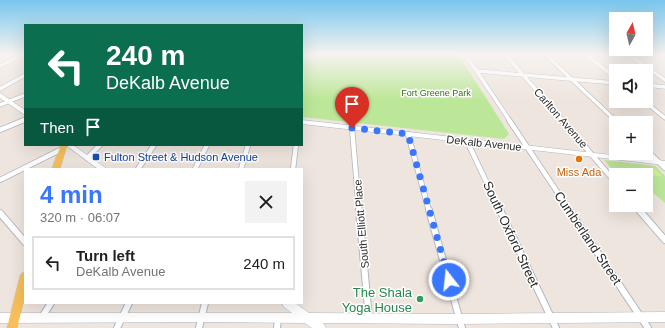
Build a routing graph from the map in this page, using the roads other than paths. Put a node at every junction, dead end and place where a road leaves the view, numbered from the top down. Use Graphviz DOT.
graph roads {
  1 [pos="518,69"];
  2 [pos="561,69"];
  3 [pos="649,69"];
  4 [pos="477,71"];
  5 [pos="523,75"];
  6 [pos="24,76"];
  7 [pos="571,79"];
  8 [pos="665,80"];
  9 [pos="609,82"];
  10 [pos="653,86"];
  11 [pos="665,87"];
  12 [pos="0,89"];
  13 [pos="0,95"];
  14 [pos="24,95"];
  15 [pos="9,102"];
  16 [pos="0,105"];
  17 [pos="653,108"];
  18 [pos="24,113"];
  19 [pos="611,116"];
  20 [pos="665,118"];
  21 [pos="24,120"];
  22 [pos="303,122"];
  23 [pos="352,128"];
  24 [pos="0,130"];
  25 [pos="408,134"];
  26 [pos="467,141"];
  27 [pos="65,146"];
  28 [pos="99,146"];
  29 [pos="153,146"];
  30 [pos="206,146"];
  31 [pos="248,146"];
  32 [pos="296,146"];
  33 [pos="528,148"];
  34 [pos="592,155"];
  35 [pos="653,155"];
  36 [pos="87,158"];
  37 [pos="662,162"];
  38 [pos="56,168"];
  39 [pos="102,168"];
  40 [pos="139,168"];
  41 [pos="196,168"];
  42 [pos="241,168"];
  43 [pos="293,168"];
  44 [pos="665,168"];
  45 [pos="609,175"];
  46 [pos="0,180"];
  47 [pos="641,212"];
  48 [pos="0,213"];
  49 [pos="665,240"];
  50 [pos="24,241"];
  51 [pos="24,280"];
  52 [pos="50,304"];
  53 [pos="129,304"];
  54 [pos="205,304"];
  55 [pos="288,304"];
  56 [pos="202,317"];
  57 [pos="641,317"];
  58 [pos="665,317"];
  59 [pos="0,318"];
  60 [pos="41,318"];
  61 [pos="122,318"];
  62 [pos="308,319"];
  63 [pos="369,320"];
  64 [pos="12,323"];
  65 [pos="278,323"];
  66 [pos="553,323"];
  67 [pos="461,324"];
  68 [pos="117,328"];
  69 [pos="199,328"];
  70 [pos="321,328"];
  71 [pos="648,328"];
  1 -- 5 [label="street, Carlton Avenue"];
  2 -- 7 [label="street"];
  3 -- 8 [label="main road"];
  4 -- 5 [label="street"];
  4 -- 33 [label="street, Cumberland Street"];
  5 -- 7 [label="street"];
  5 -- 34 [label="street, Carlton Avenue"];
  6 -- 12 [label="street"];
  7 -- 9 [label="street"];
  7 -- 19 [label="street"];
  10 -- 11 [label="street"];
  13 -- 15 [label="main road"];
  14 -- 15 [label="street"];
  15 -- 16 [label="street"];
  15 -- 18 [label="main road"];
  17 -- 20 [label="street"];
  21 -- 24 [label="street"];
  22 -- 23 [label="main road, DeKalb Avenue"];
  23 -- 25 [label="main road, DeKalb Avenue"];
  23 -- 63 [label="street, South Elliott Place"];
  25 -- 26 [label="main road, DeKalb Avenue"];
  25 -- 67 [label="street"];
  26 -- 33 [label="main road, DeKalb Avenue"];
  26 -- 66 [label="street, South Oxford Street"];
  27 -- 36 [label="main road"];
  27 -- 38 [label="main road"];
  27 -- 46 [label="street"];
  28 -- 36 [label="street"];
  29 -- 40 [label="street"];
  30 -- 41 [label="street"];
  31 -- 42 [label="street"];
  32 -- 43 [label="street"];
  33 -- 34 [label="main road, DeKalb Avenue"];
  33 -- 57 [label="street, Cumberland Street"];
  34 -- 37 [label="main road, DeKalb Avenue"];
  34 -- 45 [label="street, Carlton Avenue"];
  35 -- 37 [label="street"];
  36 -- 39 [label="main road"];
  37 -- 44 [label="street"];
  47 -- 49 [label="street"];
  48 -- 50 [label="street"];
  51 -- 64 [label="main road"];
  52 -- 60 [label="street"];
  53 -- 61 [label="street"];
  54 -- 56 [label="street"];
  55 -- 62 [label="main road"];
  56 -- 61 [label="main road"];
  56 -- 65 [label="main road"];
  56 -- 69 [label="street"];
  57 -- 58 [label="main road"];
  57 -- 66 [label="main road"];
  57 -- 71 [label="street, Cumberland Street"];
  59 -- 64 [label="main road"];
  60 -- 61 [label="main road"];
  60 -- 64 [label="main road"];
  61 -- 68 [label="street"];
  62 -- 63 [label="main road"];
  62 -- 65 [label="main road"];
  62 -- 70 [label="main road"];
  63 -- 67 [label="main road"];
  66 -- 67 [label="main road"];
}
